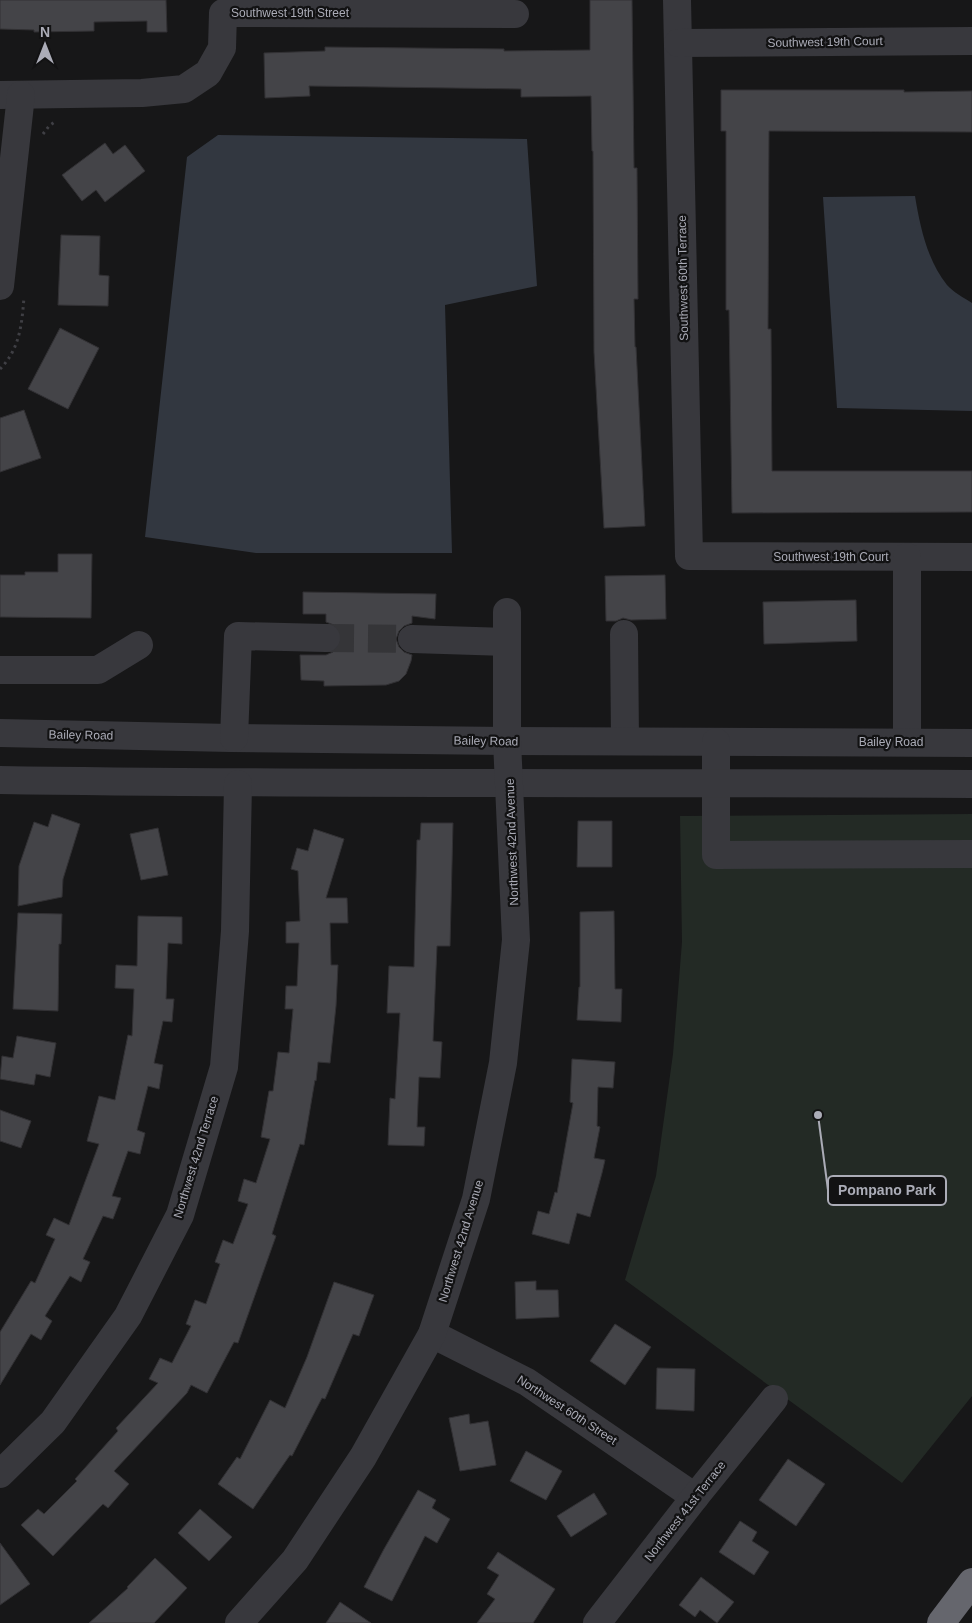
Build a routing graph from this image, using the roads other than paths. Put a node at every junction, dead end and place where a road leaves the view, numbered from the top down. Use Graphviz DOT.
graph roads {
  1 [pos="677,0"];
  2 [pos="222,6"];
  3 [pos="515,14"];
  4 [pos="972,41"];
  5 [pos="678,43"];
  6 [pos="10,95"];
  7 [pos="0,286"];
  8 [pos="689,556"];
  9 [pos="907,557"];
  10 [pos="972,557"];
  11 [pos="507,612"];
  12 [pos="624,634"];
  13 [pos="326,638"];
  14 [pos="412,639"];
  15 [pos="507,642"];
  16 [pos="139,645"];
  17 [pos="0,670"];
  18 [pos="0,733"];
  19 [pos="234,738"];
  20 [pos="507,741"];
  21 [pos="625,742"];
  22 [pos="716,742"];
  23 [pos="907,742"];
  24 [pos="972,743"];
  25 [pos="0,780"];
  26 [pos="510,782"];
  27 [pos="716,783"];
  28 [pos="238,784"];
  29 [pos="972,784"];
  30 [pos="972,854"];
  31 [pos="432,1334"];
  32 [pos="774,1399"];
  33 [pos="0,1474"];
  34 [pos="695,1496"];
  35 [pos="972,1582"];
  36 [pos="239,1623"];
  37 [pos="598,1623"];
  38 [pos="941,1623"];
  1 -- 5 [label="street, Southwest 60th Terrace"];
  2 -- 3 [label="street, Southwest 19th Street"];
  2 -- 6 [label="street, Southwest 19th Street"];
  4 -- 5 [label="street, Southwest 19th Court"];
  5 -- 8 [label="street, Southwest 60th Terrace"];
  6 -- 7 [label="street"];
  8 -- 9 [label="street, Southwest 19th Court"];
  9 -- 10 [label="street, Southwest 19th Court"];
  9 -- 23 [label="street"];
  11 -- 15 [label="street, Northwest 42nd Avenue"];
  12 -- 21 [label="street"];
  13 -- 19 [label="street"];
  14 -- 15 [label="street"];
  15 -- 20 [label="street, Northwest 42nd Avenue"];
  16 -- 17 [label="street"];
  18 -- 19 [label="street, Bailey Road"];
  19 -- 20 [label="street, Bailey Road"];
  20 -- 21 [label="street, Bailey Road"];
  20 -- 26 [label="street, Northwest 42nd Avenue"];
  21 -- 22 [label="street, Bailey Road"];
  22 -- 23 [label="street, Bailey Road"];
  22 -- 27 [label="street"];
  23 -- 24 [label="street, Bailey Road"];
  25 -- 28 [label="street"];
  26 -- 27 [label="street"];
  26 -- 28 [label="street"];
  26 -- 31 [label="street, Northwest 42nd Avenue"];
  27 -- 29 [label="street"];
  27 -- 30 [label="street"];
  28 -- 33 [label="street, Northwest 42nd Terrace"];
  31 -- 34 [label="street, Northwest 60th Street"];
  31 -- 36 [label="street, Northwest 42nd Avenue"];
  32 -- 34 [label="street, Northwest 41st Terrace"];
  34 -- 37 [label="street, Northwest 41st Terrace"];
  35 -- 38 [label="highway"];
}
